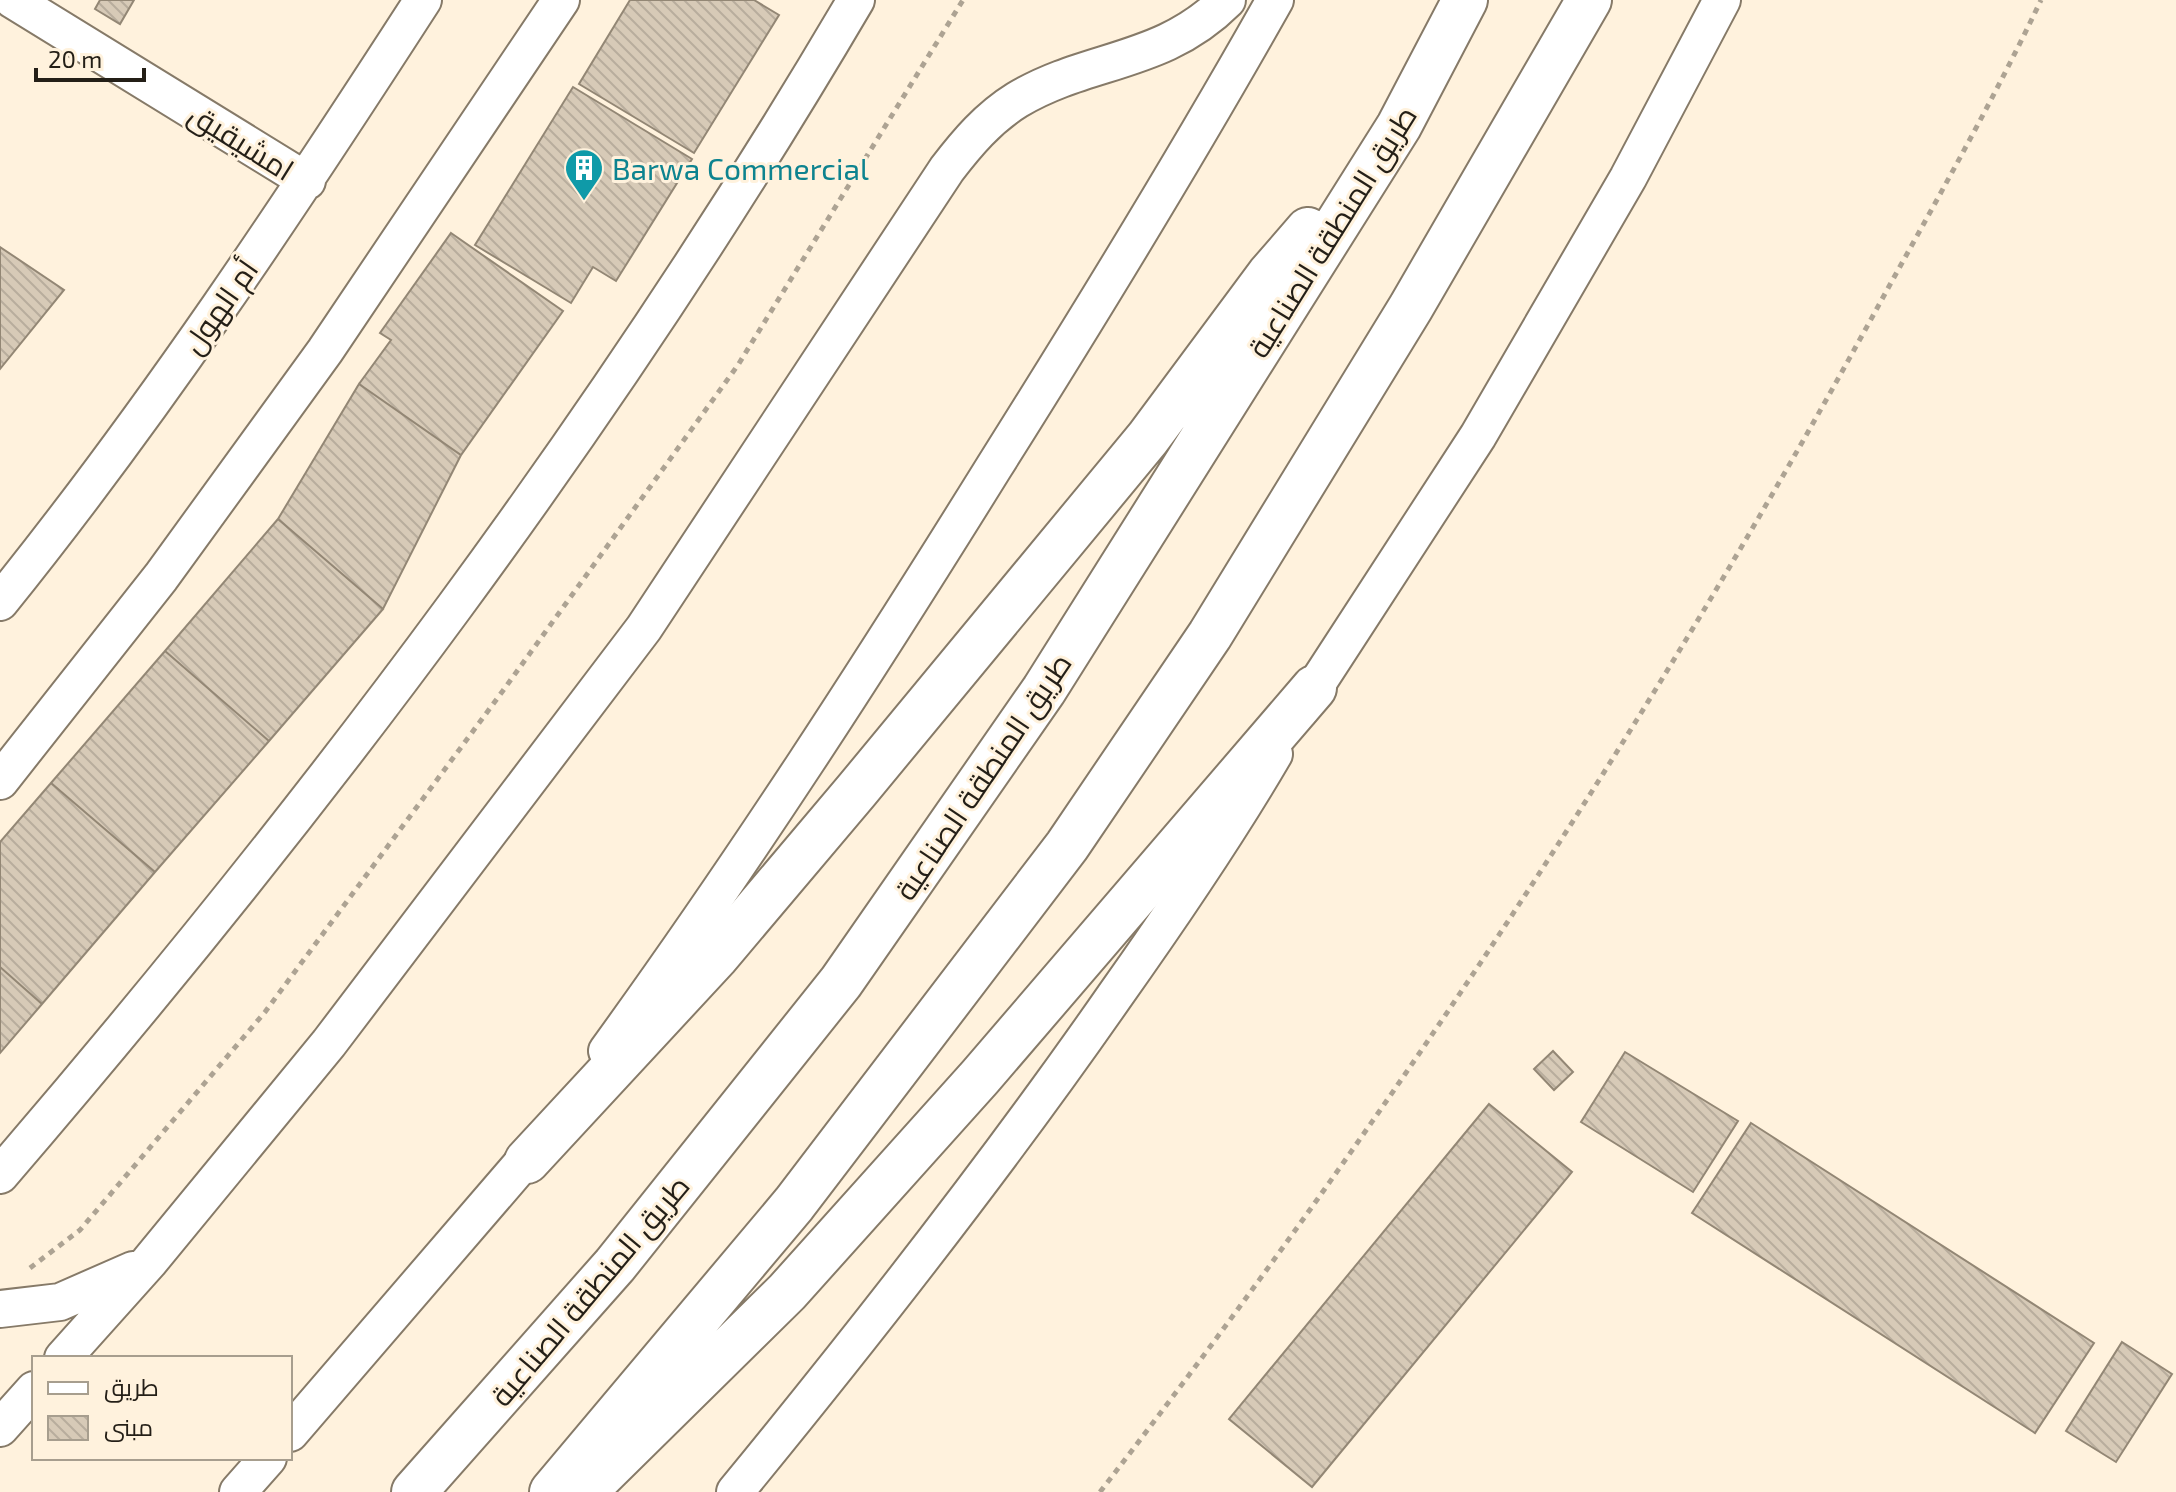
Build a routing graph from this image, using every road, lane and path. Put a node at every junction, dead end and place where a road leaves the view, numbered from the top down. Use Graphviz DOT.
graph roads {
  1 [pos="13,0"];
  2 [pos="423,0"];
  3 [pos="561,0"];
  4 [pos="856,0"];
  5 [pos="963,0"];
  6 [pos="1227,0"];
  7 [pos="1275,0"];
  8 [pos="1465,0"];
  9 [pos="1589,0"];
  10 [pos="1722,0"];
  11 [pos="2041,0"];
  12 [pos="1399,126"];
  13 [pos="307,181"];
  14 [pos="0,602"];
  15 [pos="1314,688"];
  16 [pos="0,781"];
  17 [pos="527,1161"];
  18 [pos="0,1175"];
  19 [pos="149,1262"];
  20 [pos="8,1308"];
  21 [pos="65,1356"];
  22 [pos="32,1392"];
  23 [pos="0,1428"];
  24 [pos="292,1431"];
  25 [pos="266,1460"];
  26 [pos="238,1492"];
  27 [pos="414,1492"];
  28 [pos="552,1492"];
  29 [pos="584,1492"];
  30 [pos="735,1492"];
  31 [pos="1100,1492"];
  1 -- 13 [label="street, امشيقيق"];
  2 -- 13 [label="street, أم الهول"];
  3 -- 16 [label="street"];
  4 -- 18 [label="street"];
  5 -- 20 [label="path"];
  6 -- 19 [label="street"];
  7 -- 17 [label="street"];
  8 -- 12 [label="highway, طريق المنطقة الصناعية"];
  9 -- 28 [label="highway"];
  10 -- 15 [label="street"];
  11 -- 31 [label="path"];
  12 -- 17 [label="highway"];
  12 -- 27 [label="highway, طريق المنطقة الصناعية"];
  13 -- 14 [label="street, أم الهول"];
  15 -- 29 [label="highway"];
  15 -- 30 [label="street"];
  17 -- 24 [label="street"];
  19 -- 20 [label="street"];
  19 -- 21 [label="street"];
  22 -- 23 [label="street"];
  25 -- 26 [label="street"];
}
